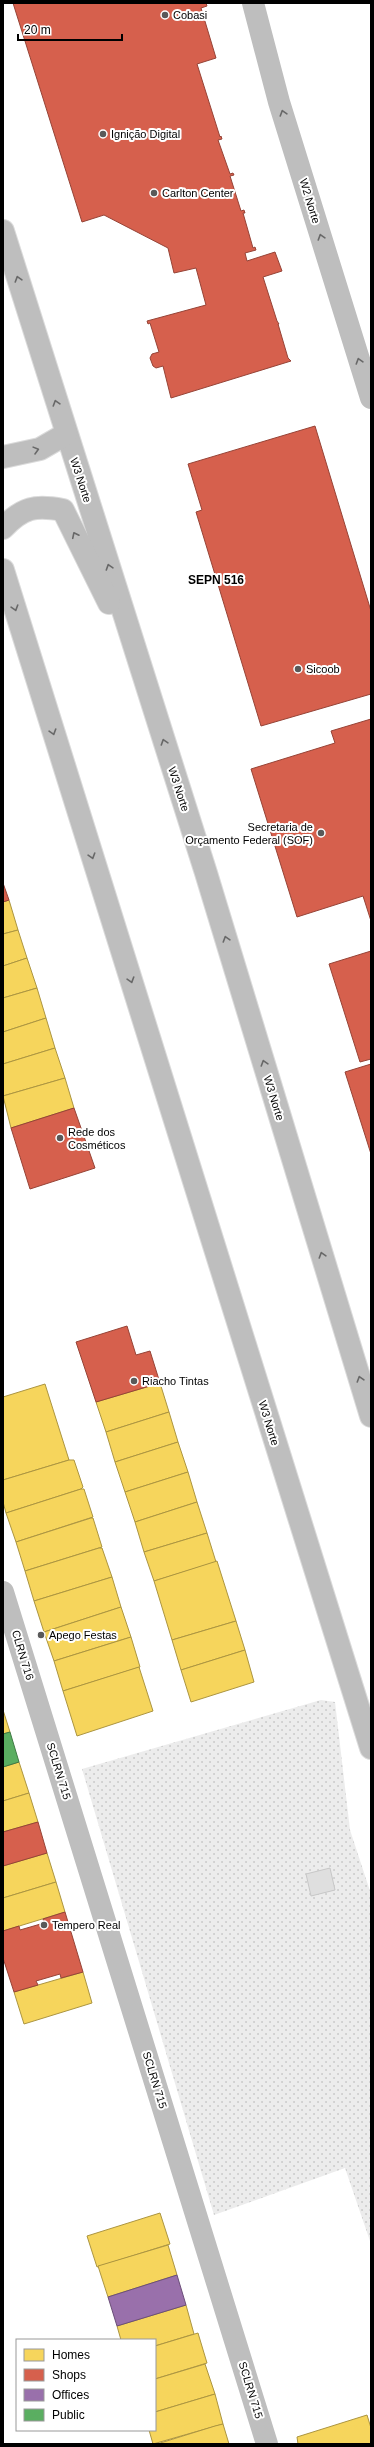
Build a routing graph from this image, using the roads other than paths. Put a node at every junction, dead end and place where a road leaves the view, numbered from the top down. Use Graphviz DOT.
graph roads {
  1 [pos="253,3"];
  2 [pos="3,231"];
  3 [pos="371,398"];
  4 [pos="66,434"];
  5 [pos="3,457"];
  6 [pos="3,528"];
  7 [pos="3,570"];
  8 [pos="142,671"];
  9 [pos="371,1416"];
  10 [pos="3,1592"];
  11 [pos="42,1717"];
  12 [pos="371,1748"];
  13 [pos="267,2444"];
  3 -- 1 [label="main road, W2 Norte, one-way"];
  4 -- 2 [label="main road, W3 Norte, one-way"];
  5 -- 4 [label="main road, one-way"];
  8 -- 4 [label="main road, W3 Norte, one-way"];
  8 -- 6 [label="main road, one-way"];
  7 -- 12 [label="main road, W3 Norte, one-way"];
  9 -- 8 [label="main road, W3 Norte, one-way"];
  10 -- 11 [label="main road, CLRN 716"];
  11 -- 13 [label="main road, SCLRN 715"];
}
